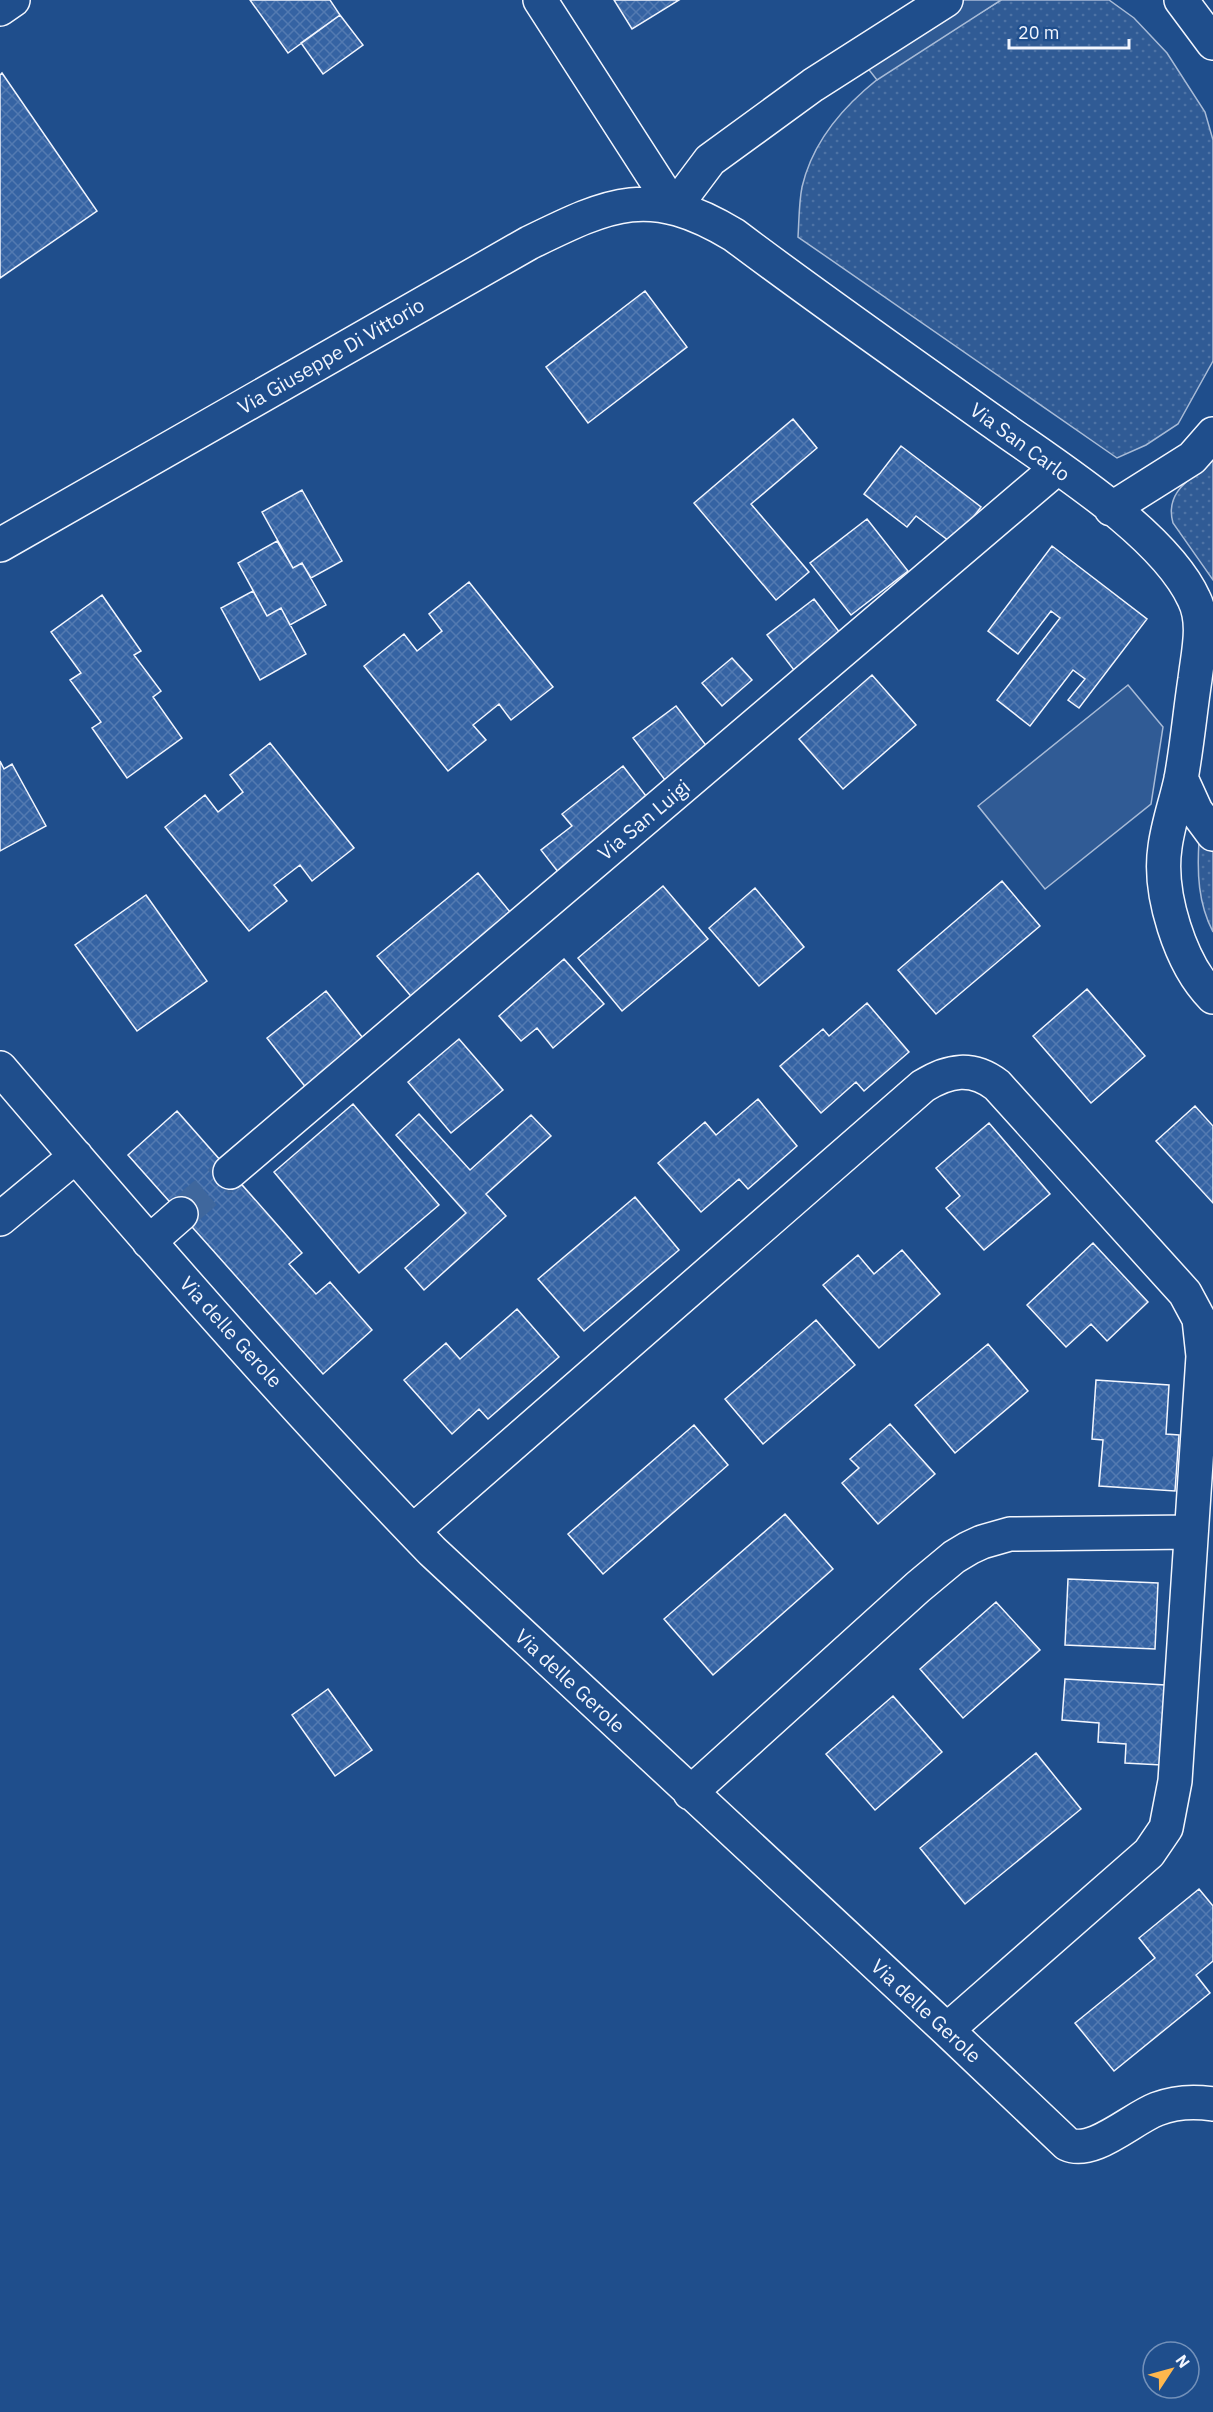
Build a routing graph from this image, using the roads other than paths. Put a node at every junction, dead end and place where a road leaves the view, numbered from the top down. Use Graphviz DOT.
graph roads {
  1 [pos="13,0"];
  2 [pos="540,0"];
  3 [pos="946,0"];
  4 [pos="1180,0"];
  5 [pos="0,9"];
  6 [pos="1213,43"];
  7 [pos="674,208"];
  8 [pos="1213,434"];
  9 [pos="1057,468"];
  10 [pos="1111,509"];
  11 [pos="0,545"];
  12 [pos="1181,778"];
  13 [pos="1213,834"];
  14 [pos="1213,997"];
  15 [pos="0,1068"];
  16 [pos="76,1156"];
  17 [pos="230,1172"];
  18 [pos="181,1214"];
  19 [pos="0,1219"];
  20 [pos="149,1242"];
  21 [pos="413,1531"];
  22 [pos="1191,1532"];
  23 [pos="690,1793"];
  24 [pos="947,2030"];
  25 [pos="1213,2104"];
  1 -- 5 [label="street"];
  2 -- 7 [label="street"];
  3 -- 7 [label="street"];
  4 -- 6 [label="street"];
  7 -- 9 [label="street, Via San Carlo"];
  7 -- 11 [label="street, Via Giuseppe Di Vittorio"];
  8 -- 10 [label="street"];
  9 -- 10 [label="street, Via San Carlo"];
  9 -- 17 [label="street, Via San Luigi"];
  10 -- 12 [label="street, Via San Carlo"];
  12 -- 13 [label="street"];
  12 -- 14 [label="street, Via San Carlo"];
  15 -- 16 [label="street, Via delle Gerole"];
  16 -- 19 [label="street"];
  16 -- 20 [label="street, Via delle Gerole"];
  18 -- 20 [label="street"];
  20 -- 21 [label="street, Via delle Gerole"];
  21 -- 22 [label="street"];
  21 -- 23 [label="street, Via delle Gerole"];
  22 -- 23 [label="street"];
  22 -- 24 [label="street"];
  23 -- 24 [label="street, Via delle Gerole"];
  24 -- 25 [label="street, Via delle Gerole"];
}
